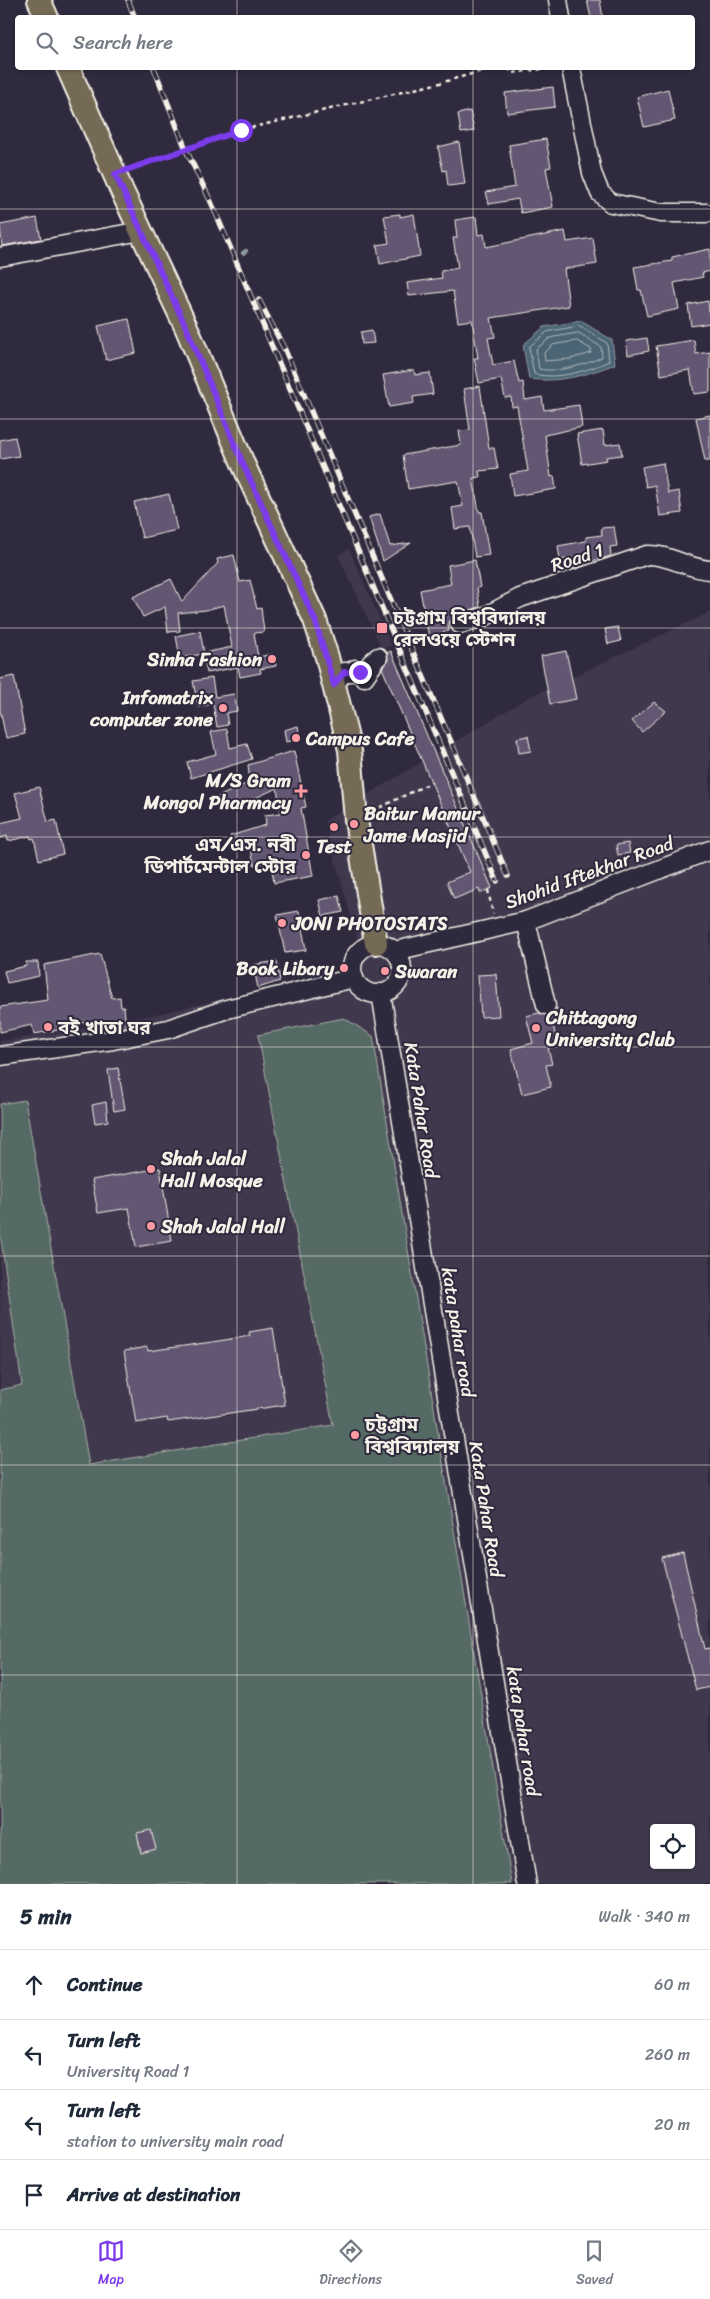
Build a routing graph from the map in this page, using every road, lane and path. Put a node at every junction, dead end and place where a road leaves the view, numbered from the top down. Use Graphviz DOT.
graph roads {
  1 [pos="39,0"];
  2 [pos="558,0"];
  3 [pos="46,15"];
  4 [pos="560,15"];
  5 [pos="69,70"];
  6 [pos="485,70"];
  7 [pos="509,70"];
  8 [pos="539,70"];
  9 [pos="571,70"];
  10 [pos="115,174"];
  11 [pos="709,210"];
  12 [pos="141,231"];
  13 [pos="0,256"];
  14 [pos="710,570"];
  15 [pos="460,624"];
  16 [pos="378,657"];
  17 [pos="334,685"];
  18 [pos="432,782"];
  19 [pos="380,807"];
  20 [pos="710,850"];
  21 [pos="488,890"];
  22 [pos="526,921"];
  23 [pos="497,927"];
  24 [pos="385,947"];
  25 [pos="354,978"];
  26 [pos="381,994"];
  27 [pos="546,1005"];
  28 [pos="387,1023"];
  29 [pos="0,1056"];
  30 [pos="527,1884"];
  1 -- 3 [label="main road"];
  2 -- 4 [label="street"];
  5 -- 10 [label="main road"];
  6 -- 10 [label="path"];
  7 -- 8 [label="path"];
  9 -- 11 [label="street"];
  10 -- 12 [label="main road"];
  12 -- 13 [label="street"];
  12 -- 17 [label="main road"];
  14 -- 15 [label="street, Road 1"];
  16 -- 17 [label="street"];
  17 -- 24 [label="main road"];
  18 -- 19 [label="path"];
  20 -- 22 [label="street, Shohid Iftekhar Road"];
  21 -- 23 [label="path"];
  22 -- 23 [label="street, Shohid Iftekhar Road"];
  22 -- 27 [label="street"];
  23 -- 24 [label="street, Shohid Iftekhar Road"];
  24 -- 25 [label="street"];
  24 -- 26 [label="street"];
  25 -- 26 [label="street"];
  25 -- 29 [label="street"];
  26 -- 30 [label="street, Kata Pahar Road"];
  28 -- 30 [label="street, kata pahar road"];
}
